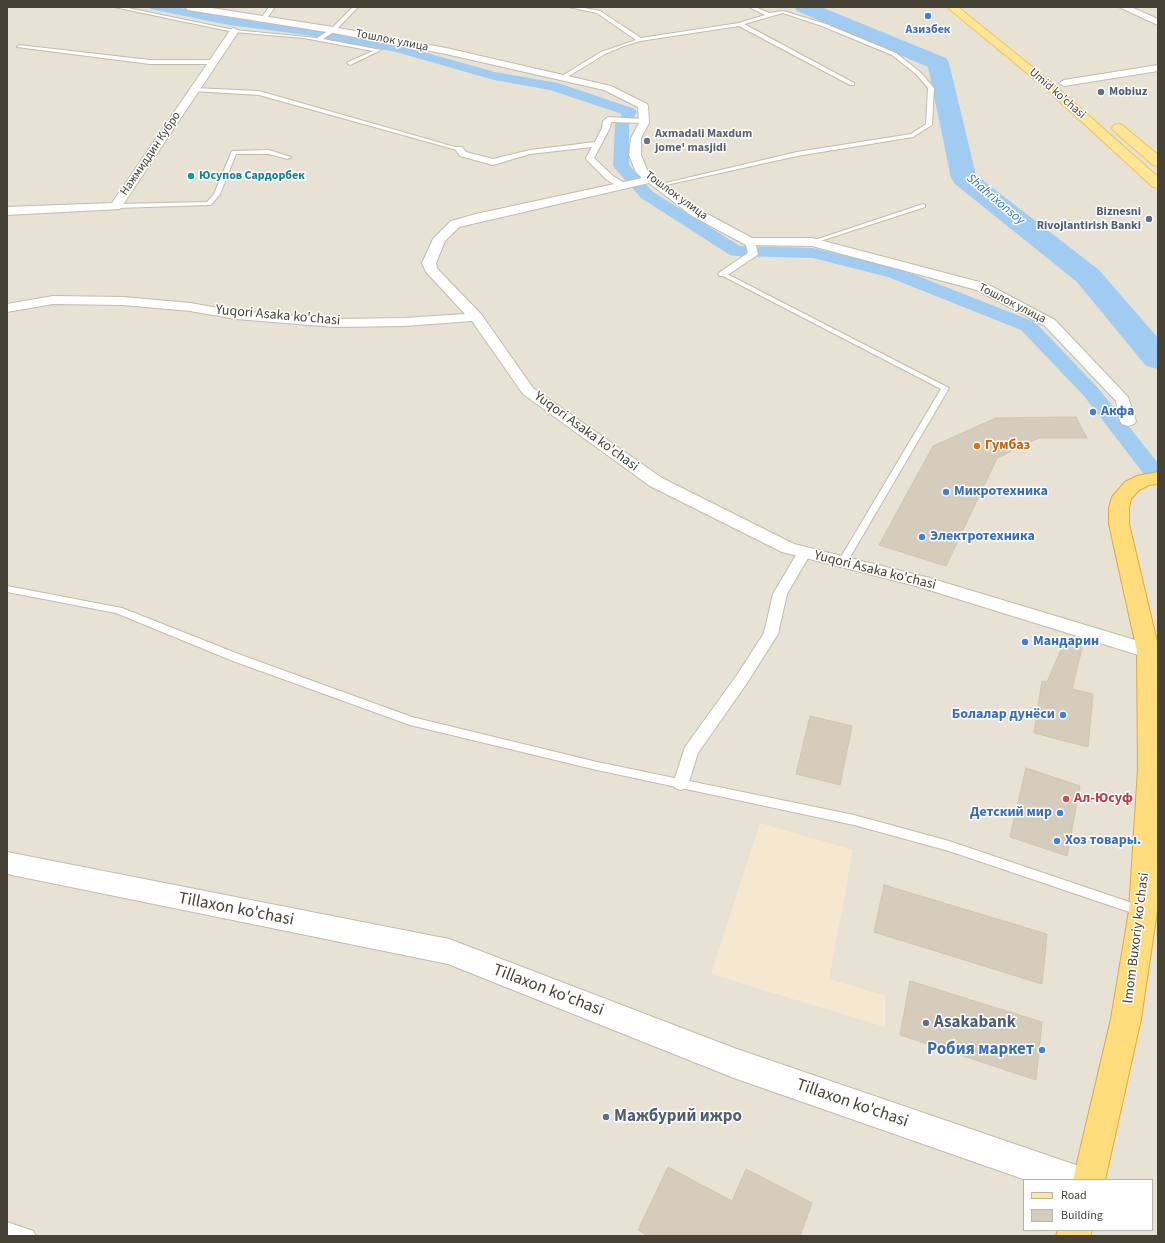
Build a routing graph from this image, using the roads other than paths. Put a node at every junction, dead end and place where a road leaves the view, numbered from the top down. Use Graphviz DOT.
graph roads {
  1 [pos="116,7"];
  2 [pos="188,7"];
  3 [pos="272,7"];
  4 [pos="356,7"];
  5 [pos="571,7"];
  6 [pos="751,7"];
  7 [pos="952,7"];
  8 [pos="969,7"];
  9 [pos="1123,7"];
  10 [pos="769,15"];
  11 [pos="263,20"];
  12 [pos="1158,22"];
  13 [pos="740,24"];
  14 [pos="333,30"];
  15 [pos="234,31"];
  16 [pos="320,39"];
  17 [pos="640,40"];
  18 [pos="18,46"];
  19 [pos="214,62"];
  20 [pos="350,63"];
  21 [pos="1041,64"];
  22 [pos="1158,68"];
  23 [pos="1053,74"];
  24 [pos="564,77"];
  25 [pos="1064,83"];
  26 [pos="852,84"];
  27 [pos="195,90"];
  28 [pos="1076,93"];
  29 [pos="644,121"];
  30 [pos="1111,123"];
  31 [pos="598,144"];
  32 [pos="460,149"];
  33 [pos="288,157"];
  34 [pos="1158,162"];
  35 [pos="653,181"];
  36 [pos="1158,184"];
  37 [pos="623,186"];
  38 [pos="116,206"];
  39 [pos="923,206"];
  40 [pos="7,211"];
  41 [pos="812,242"];
  42 [pos="751,248"];
  43 [pos="723,274"];
  44 [pos="7,308"];
  45 [pos="476,317"];
  46 [pos="1128,421"];
  47 [pos="1151,479"];
  48 [pos="804,552"];
  49 [pos="843,562"];
  50 [pos="7,588"];
  51 [pos="1148,651"];
  52 [pos="681,784"];
  53 [pos="7,863"];
  54 [pos="1142,911"];
  55 [pos="1070,1179"];
  56 [pos="1088,1179"];
  57 [pos="7,1230"];
  58 [pos="28,1236"];
  1 -- 15 [label="lane"];
  2 -- 11 [label="street, Тошлок улица"];
  3 -- 11 [label="street"];
  4 -- 14 [label="lane"];
  5 -- 17 [label="lane"];
  6 -- 10 [label="lane"];
  7 -- 36 [label="main road, Umid ko'chasi"];
  8 -- 21 [label="main road, Umid ko'chasi"];
  9 -- 12 [label="street"];
  10 -- 13 [label="lane"];
  10 -- 35 [label="lane"];
  11 -- 14 [label="street, Тошлок улица"];
  13 -- 17 [label="lane"];
  13 -- 26 [label="lane"];
  14 -- 16 [label="lane"];
  14 -- 24 [label="street, Тошлок улица"];
  15 -- 16 [label="lane"];
  15 -- 19 [label="street, Нажмиддин Кубро"];
  16 -- 20 [label="lane"];
  17 -- 24 [label="lane"];
  18 -- 19 [label="lane"];
  19 -- 27 [label="street, Нажмиддин Кубро"];
  22 -- 25 [label="street"];
  23 -- 25 [label="main road, Umid ko'chasi"];
  24 -- 29 [label="street, Тошлок улица"];
  25 -- 28 [label="main road, Umid ko'chasi"];
  27 -- 32 [label="lane"];
  27 -- 38 [label="street, Нажмиддин Кубро"];
  29 -- 31 [label="street"];
  29 -- 35 [label="street, Тошлок улица"];
  30 -- 34 [label="main road"];
  31 -- 32 [label="street"];
  31 -- 37 [label="street"];
  33 -- 38 [label="lane"];
  35 -- 37 [label="street"];
  35 -- 42 [label="street, Тошлок улица"];
  37 -- 45 [label="street"];
  38 -- 40 [label="street, Нажмиддин Кубро"];
  39 -- 41 [label="lane"];
  41 -- 42 [label="street, Тошлок улица"];
  41 -- 46 [label="street, Тошлок улица"];
  42 -- 43 [label="street"];
  43 -- 49 [label="lane"];
  44 -- 45 [label="street, Yuqori Asaka ko'chasi"];
  45 -- 48 [label="street, Yuqori Asaka ko'chasi"];
  47 -- 51 [label="highway, lmom Buxoriy ko'chasi"];
  48 -- 49 [label="street, Yuqori Asaka ko'chasi"];
  48 -- 52 [label="street"];
  49 -- 51 [label="street, Yuqori Asaka ko'chasi"];
  50 -- 52 [label="lane"];
  51 -- 54 [label="highway, lmom Buxoriy ko'chasi"];
  52 -- 54 [label="lane"];
  53 -- 55 [label="street, Tillaxon ko'chasi"];
  54 -- 56 [label="highway, lmom Buxoriy ko'chasi"];
  57 -- 58 [label="lane"];
}
